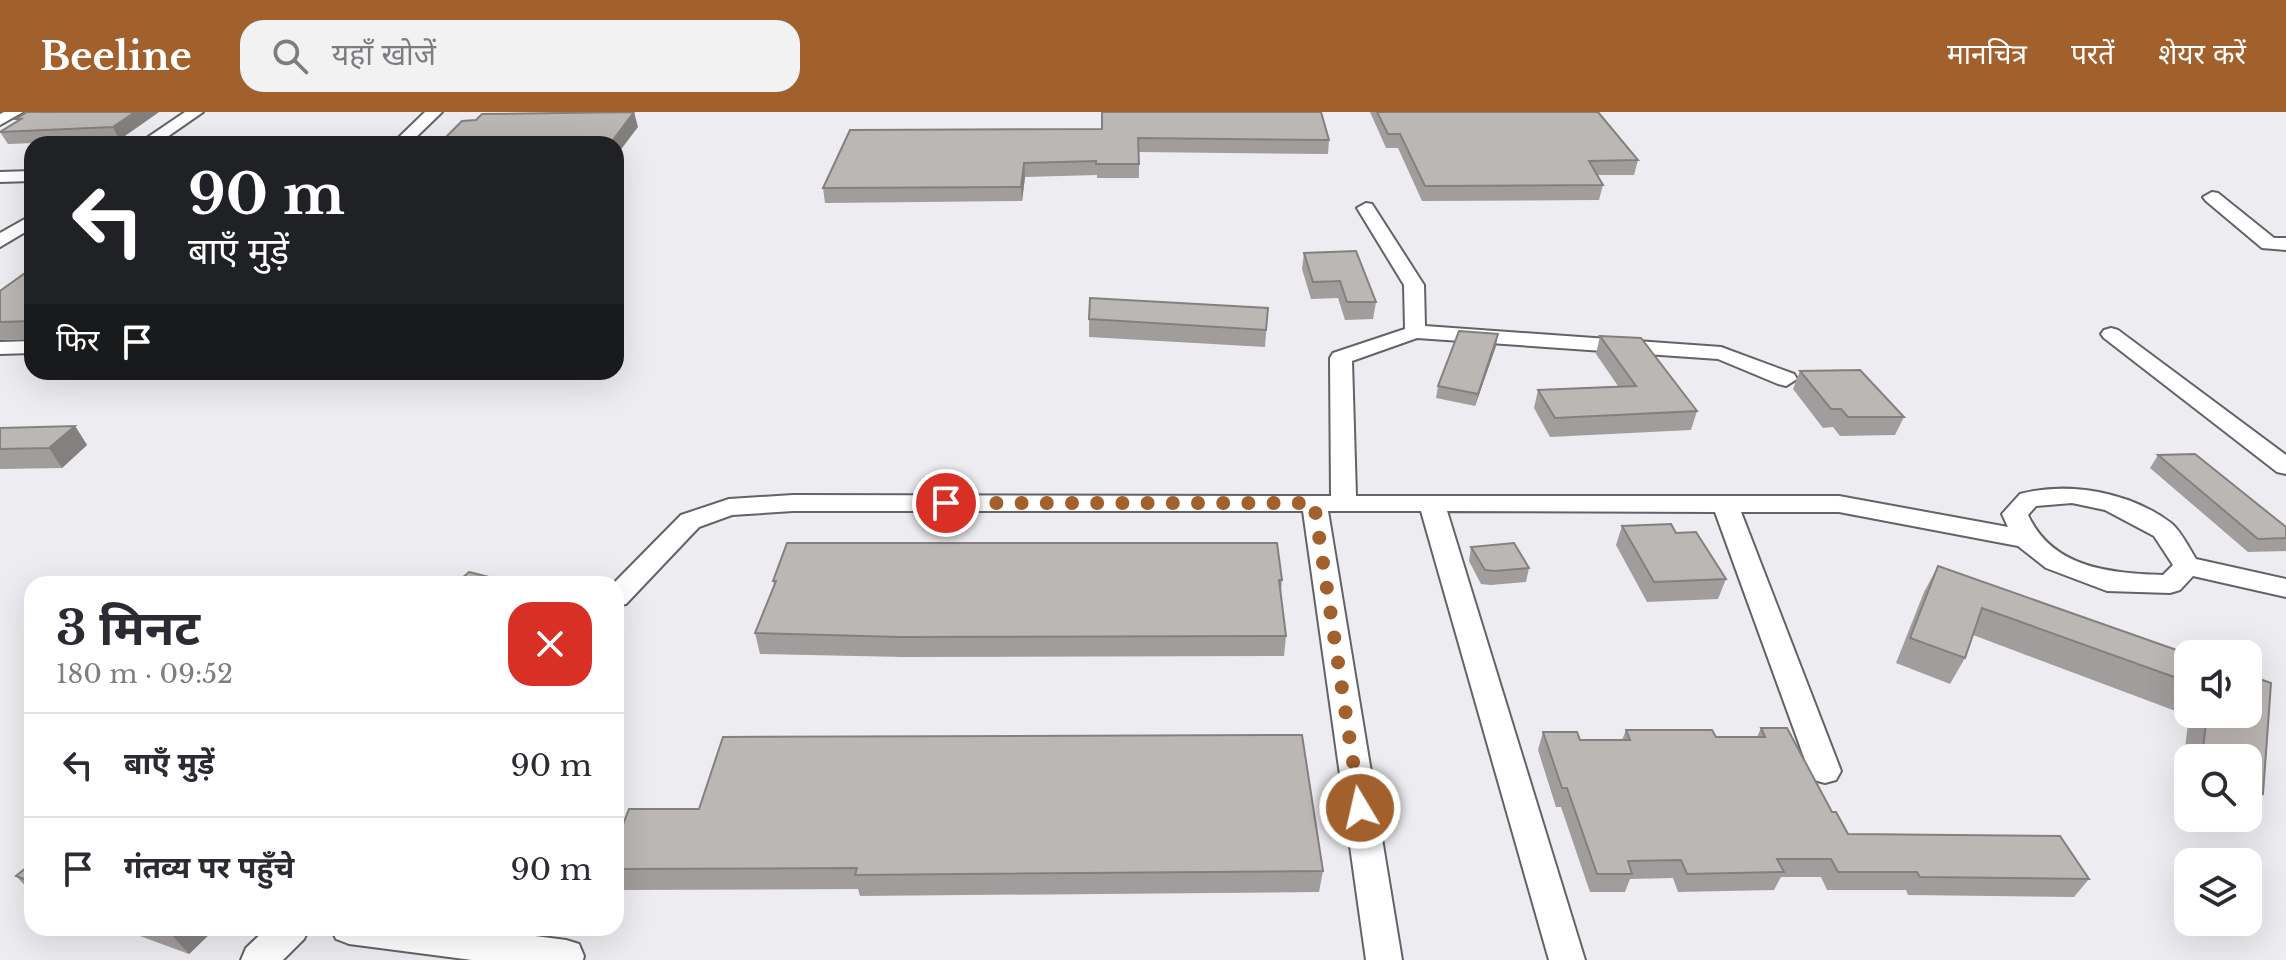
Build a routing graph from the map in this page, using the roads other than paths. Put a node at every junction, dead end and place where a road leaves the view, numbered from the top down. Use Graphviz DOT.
graph roads {
  1 [pos="15,112"];
  2 [pos="195,112"];
  3 [pos="434,112"];
  4 [pos="0,120"];
  5 [pos="158,136"];
  6 [pos="408,136"];
  7 [pos="24,176"];
  8 [pos="0,177"];
  9 [pos="2212,197"];
  10 [pos="1366,208"];
  11 [pos="24,225"];
  12 [pos="0,241"];
  13 [pos="2286,244"];
  14 [pos="1415,332"];
  15 [pos="2111,334"];
  16 [pos="24,347"];
  17 [pos="0,348"];
  18 [pos="1786,379"];
  19 [pos="2286,467"];
  20 [pos="1329,503"];
  21 [pos="1432,504"];
  22 [pos="1725,504"];
  23 [pos="2026,539"];
  24 [pos="2187,566"];
  25 [pos="2286,588"];
  26 [pos="624,589"];
  27 [pos="1825,771"];
  28 [pos="283,936"];
  29 [pos="411,936"];
  30 [pos="259,960"];
  31 [pos="564,960"];
  32 [pos="1384,960"];
  33 [pos="1567,960"];
  1 -- 4 [label="street"];
  2 -- 5 [label="street"];
  3 -- 6 [label="street"];
  7 -- 8 [label="street"];
  9 -- 13 [label="street"];
  10 -- 14 [label="street"];
  11 -- 12 [label="street"];
  14 -- 18 [label="street"];
  14 -- 20 [label="street"];
  15 -- 19 [label="street"];
  16 -- 17 [label="street"];
  20 -- 21 [label="street"];
  20 -- 26 [label="street"];
  20 -- 32 [label="street"];
  21 -- 22 [label="street"];
  21 -- 33 [label="street"];
  22 -- 23 [label="street"];
  22 -- 27 [label="street"];
  23 -- 24 [label="street"];
  23 -- 24 [label="street"];
  24 -- 25 [label="street"];
  28 -- 30 [label="street"];
  29 -- 31 [label="street"];
}
